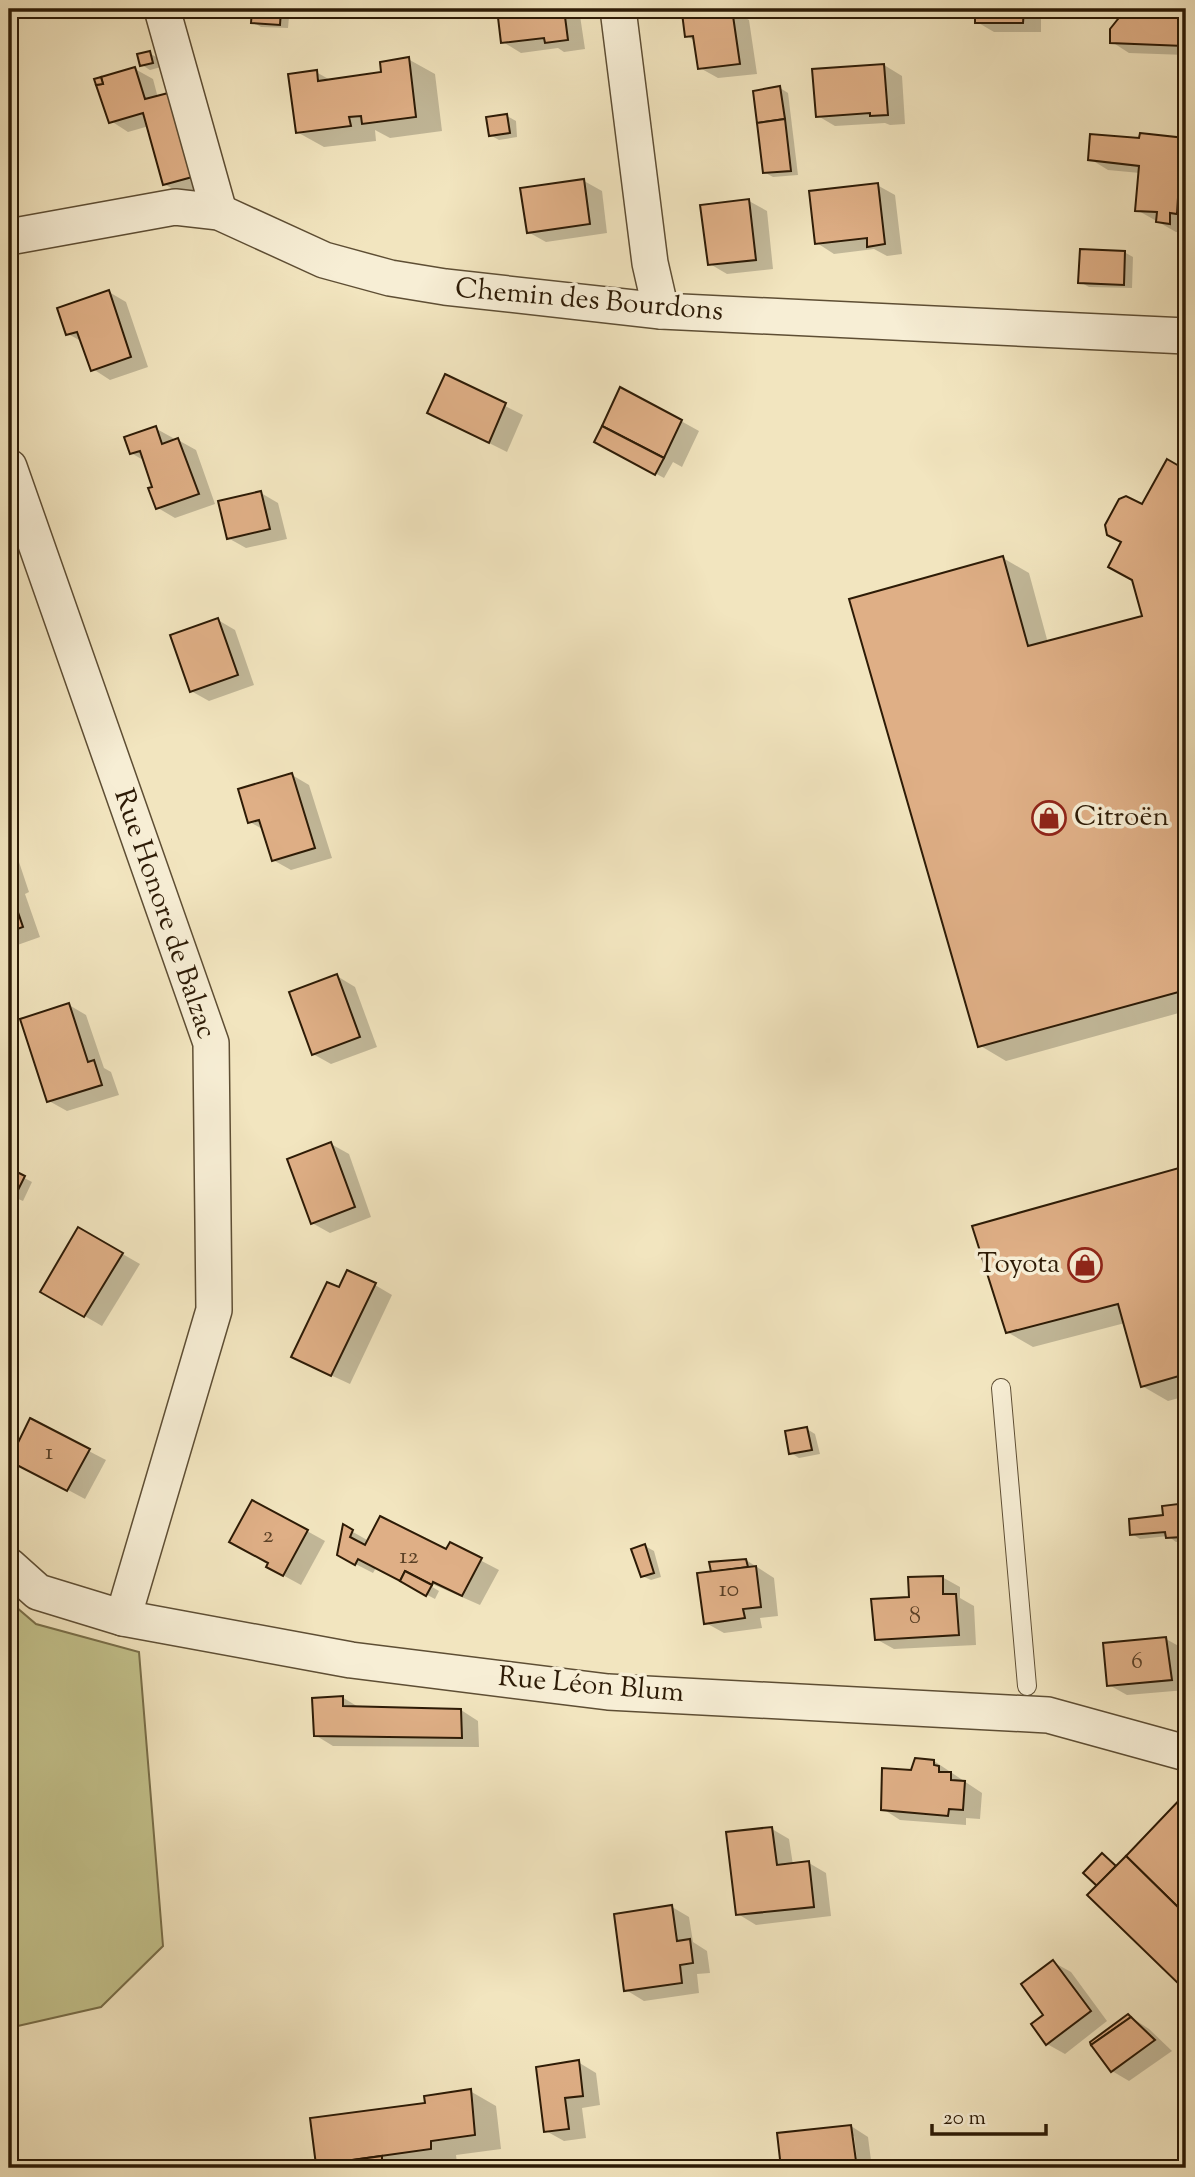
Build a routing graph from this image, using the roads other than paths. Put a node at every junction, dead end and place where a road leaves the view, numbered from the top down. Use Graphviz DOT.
graph roads {
  1 [pos="162,9"];
  2 [pos="618,9"];
  3 [pos="219,212"];
  4 [pos="9,237"];
  5 [pos="661,311"];
  6 [pos="1186,336"];
  7 [pos="9,467"];
  8 [pos="1001,1388"];
  9 [pos="9,1566"];
  10 [pos="123,1618"];
  11 [pos="1027,1686"];
  12 [pos="1186,1753"];
  1 -- 3 [label="street"];
  2 -- 5 [label="street"];
  3 -- 4 [label="street, Chemin des Bourdons"];
  3 -- 5 [label="street, Chemin des Bourdons"];
  5 -- 6 [label="street, Chemin des Bourdons"];
  7 -- 10 [label="street, Rue Honore de Balzac"];
  8 -- 11 [label="lane"];
  9 -- 10 [label="street, Rue Léon Blum"];
  10 -- 12 [label="street, Rue Léon Blum"];
}
